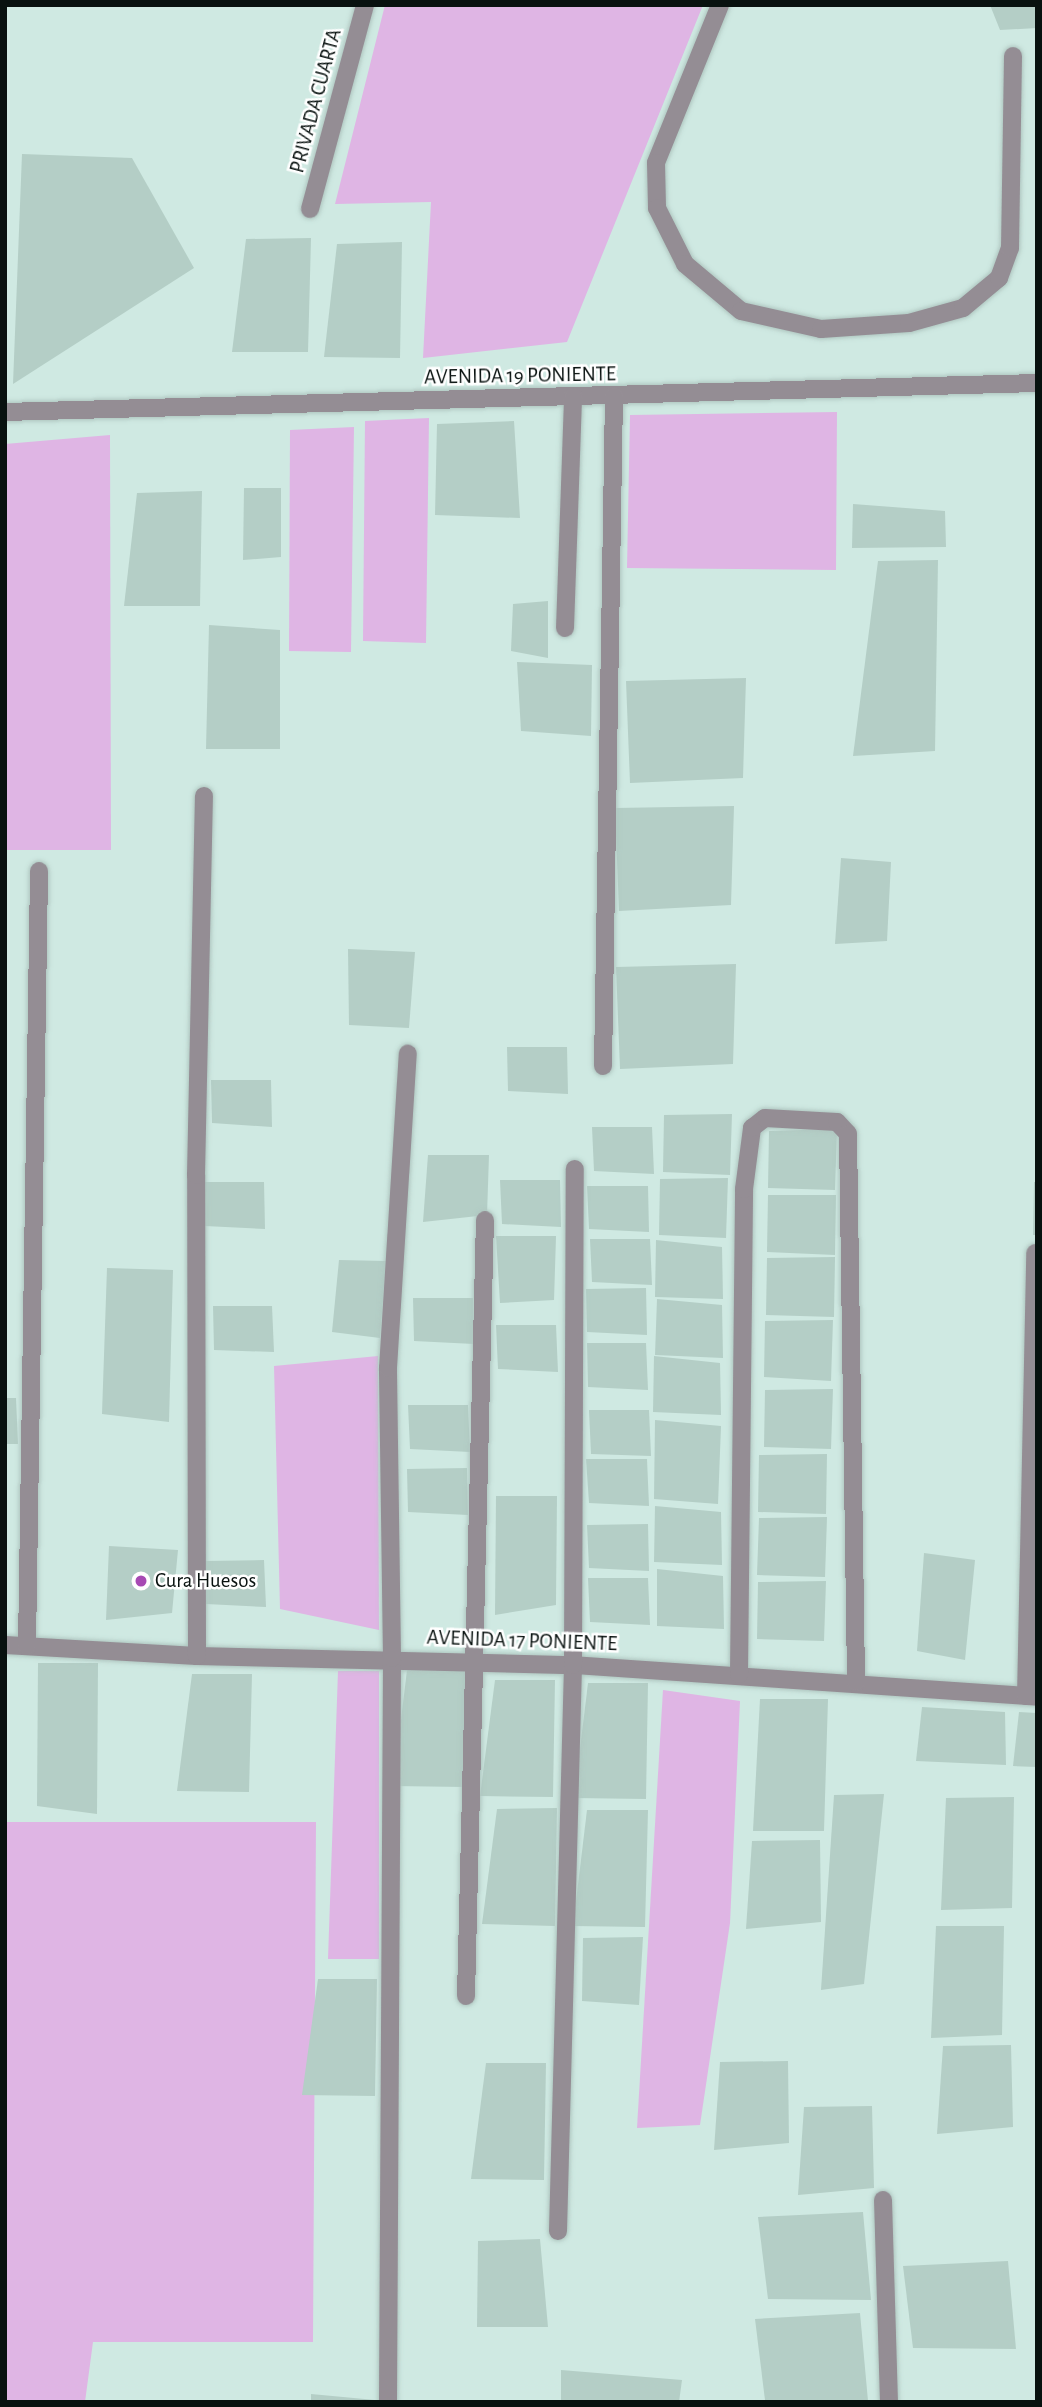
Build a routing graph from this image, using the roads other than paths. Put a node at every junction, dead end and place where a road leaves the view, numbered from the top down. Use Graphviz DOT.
graph roads {
  1 [pos="365,5"];
  2 [pos="720,5"];
  3 [pos="1013,55"];
  4 [pos="310,208"];
  5 [pos="1037,383"];
  6 [pos="614,396"];
  7 [pos="573,397"];
  8 [pos="5,412"];
  9 [pos="565,628"];
  10 [pos="204,796"];
  11 [pos="39,871"];
  12 [pos="408,1054"];
  13 [pos="603,1066"];
  14 [pos="575,1170"];
  15 [pos="485,1220"];
  16 [pos="1035,1253"];
  17 [pos="5,1645"];
  18 [pos="27,1646"];
  19 [pos="197,1656"];
  20 [pos="392,1658"];
  21 [pos="475,1661"];
  22 [pos="573,1665"];
  23 [pos="739,1674"];
  24 [pos="856,1682"];
  25 [pos="1031,1696"];
  26 [pos="467,1996"];
  27 [pos="883,2200"];
  28 [pos="558,2231"];
  29 [pos="388,2402"];
  30 [pos="889,2402"];
  1 -- 4 [label="street, PRIVADA CUARTA"];
  2 -- 3 [label="street"];
  5 -- 6 [label="street, AVENIDA 19 PONIENTE"];
  6 -- 7 [label="street, AVENIDA 19 PONIENTE"];
  6 -- 13 [label="street"];
  7 -- 8 [label="street, AVENIDA 19 PONIENTE"];
  7 -- 9 [label="street"];
  10 -- 19 [label="street"];
  11 -- 18 [label="street"];
  12 -- 20 [label="street"];
  14 -- 22 [label="street"];
  15 -- 21 [label="street"];
  16 -- 25 [label="street"];
  17 -- 18 [label="street, AVENIDA 17 PONIENTE"];
  18 -- 19 [label="street, AVENIDA 17 PONIENTE"];
  19 -- 20 [label="street, AVENIDA 17 PONIENTE"];
  20 -- 21 [label="street, AVENIDA 17 PONIENTE"];
  20 -- 29 [label="street"];
  21 -- 22 [label="street, AVENIDA 17 PONIENTE"];
  21 -- 26 [label="street"];
  22 -- 23 [label="street, AVENIDA 17 PONIENTE"];
  22 -- 28 [label="street"];
  23 -- 24 [label="street, AVENIDA 17 PONIENTE"];
  23 -- 24 [label="street"];
  24 -- 25 [label="street, AVENIDA 17 PONIENTE"];
  27 -- 30 [label="street"];
}
